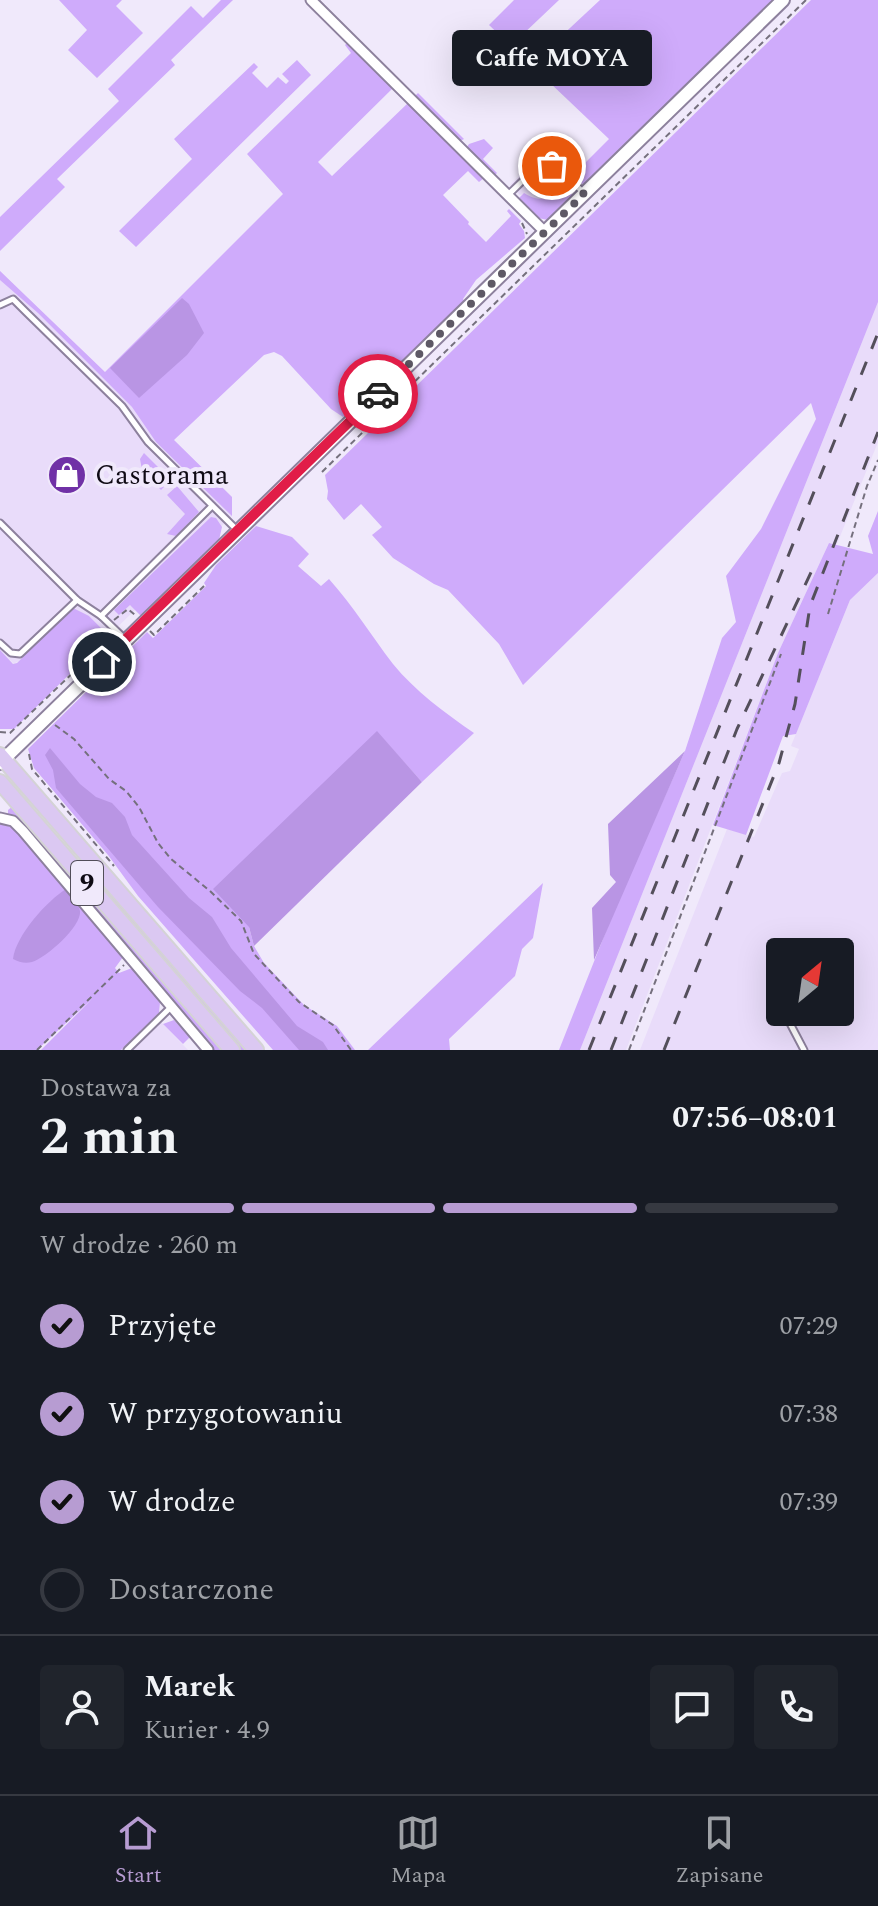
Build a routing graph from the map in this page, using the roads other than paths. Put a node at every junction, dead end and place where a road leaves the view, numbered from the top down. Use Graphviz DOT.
graph roads {
  1 [pos="311,0"];
  2 [pos="783,0"];
  3 [pos="584,194"];
  4 [pos="507,195"];
  5 [pos="545,232"];
  6 [pos="0,305"];
  7 [pos="212,506"];
  8 [pos="0,523"];
  9 [pos="238,531"];
  10 [pos="77,600"];
  11 [pos="101,616"];
  12 [pos="125,640"];
  13 [pos="0,643"];
  14 [pos="1,759"];
  15 [pos="0,782"];
  16 [pos="0,818"];
  17 [pos="171,1007"];
  18 [pos="791,1026"];
  19 [pos="127,1050"];
  20 [pos="208,1050"];
  21 [pos="232,1050"];
  22 [pos="256,1050"];
  23 [pos="804,1050"];
  1 -- 4 [label="street"];
  2 -- 3 [label="main road"];
  3 -- 4 [label="lane"];
  3 -- 5 [label="main road"];
  4 -- 5 [label="street"];
  5 -- 9 [label="main road"];
  6 -- 7 [label="lane"];
  7 -- 9 [label="lane"];
  7 -- 11 [label="lane"];
  8 -- 10 [label="lane"];
  9 -- 12 [label="main road"];
  10 -- 11 [label="lane"];
  10 -- 13 [label="lane"];
  11 -- 12 [label="lane"];
  12 -- 14 [label="main road"];
  14 -- 22 [label="main road, 9"];
  15 -- 21 [label="main road, 9"];
  16 -- 17 [label="street"];
  17 -- 19 [label="lane"];
  17 -- 20 [label="street"];
  18 -- 23 [label="lane"];
}
